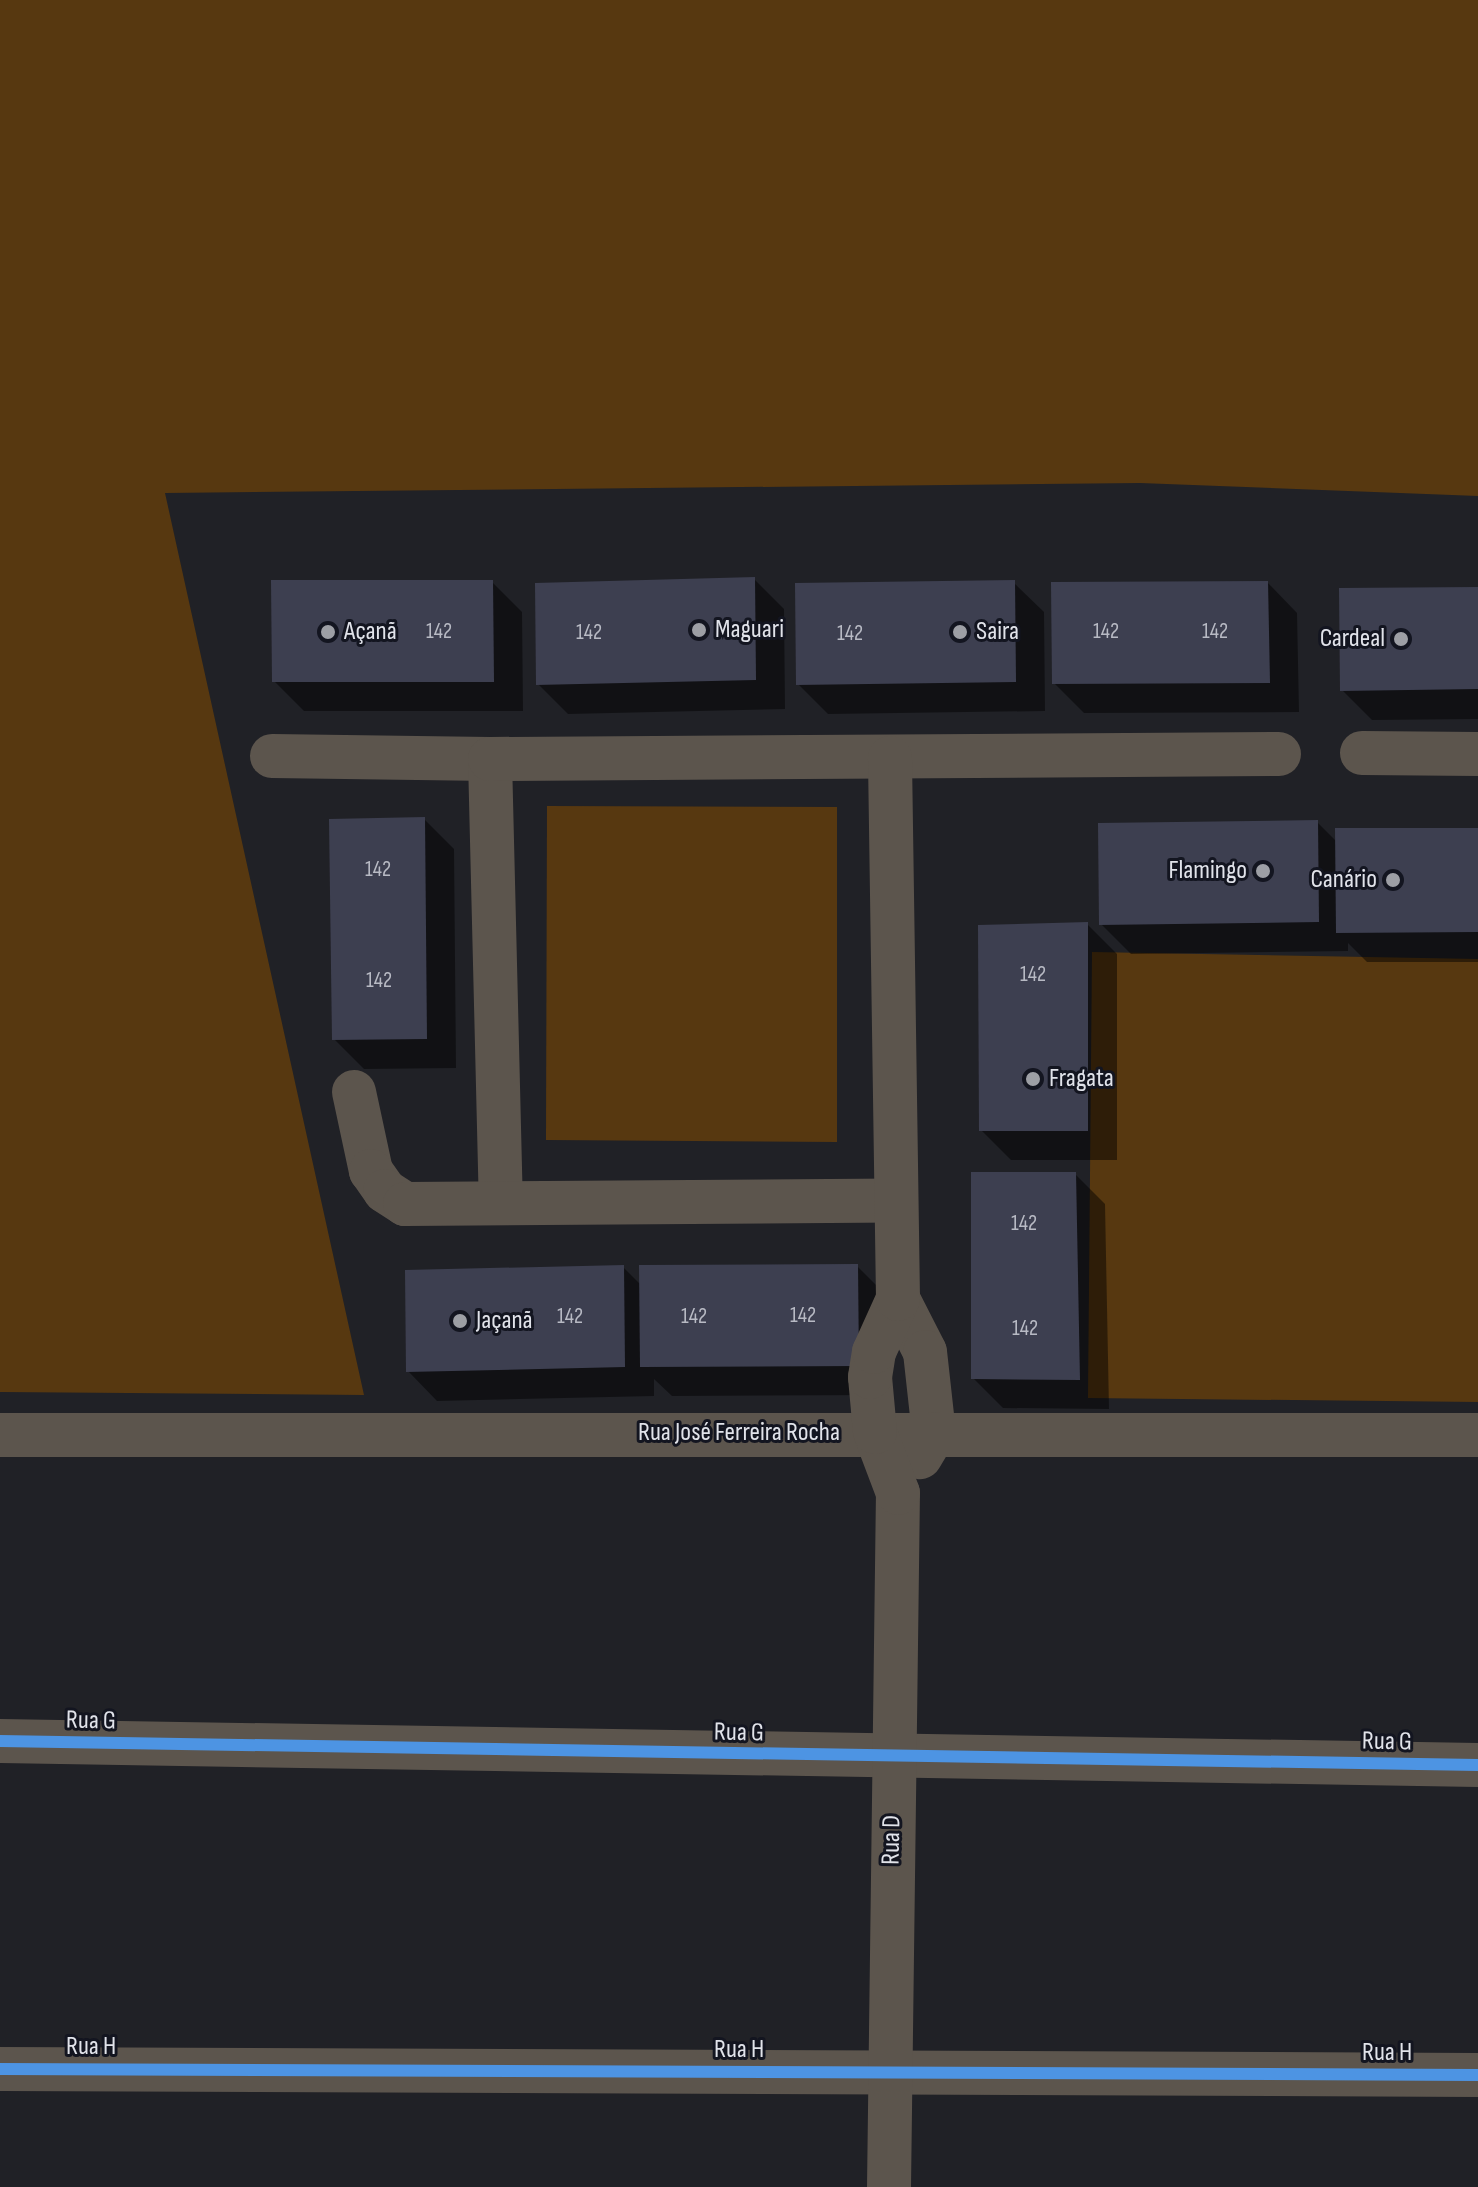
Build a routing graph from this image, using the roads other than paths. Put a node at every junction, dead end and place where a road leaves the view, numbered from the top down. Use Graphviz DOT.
graph roads {
  1 [pos="1362,753"];
  2 [pos="1279,754"];
  3 [pos="1478,754"];
  4 [pos="272,756"];
  5 [pos="890,758"];
  6 [pos="490,759"];
  7 [pos="354,1092"];
  8 [pos="896,1201"];
  9 [pos="501,1202"];
  10 [pos="898,1299"];
  11 [pos="875,1432"];
  12 [pos="934,1434"];
  13 [pos="0,1435"];
  14 [pos="1478,1435"];
  15 [pos="898,1493"];
  16 [pos="0,1741"];
  17 [pos="893,1758"];
  18 [pos="1478,1765"];
  19 [pos="0,2069"];
  20 [pos="889,2073"];
  21 [pos="1478,2075"];
  22 [pos="889,2187"];
  1 -- 3 [label="street"];
  2 -- 5 [label="street"];
  4 -- 6 [label="street"];
  5 -- 6 [label="street"];
  5 -- 8 [label="street"];
  6 -- 9 [label="street"];
  7 -- 9 [label="street"];
  8 -- 9 [label="street"];
  8 -- 10 [label="street"];
  10 -- 11 [label="street, Rua D"];
  10 -- 12 [label="street"];
  11 -- 12 [label="street, Rua José Ferreira Rocha"];
  11 -- 13 [label="street, Rua José Ferreira Rocha"];
  11 -- 15 [label="street, Rua D"];
  12 -- 14 [label="street, Rua José Ferreira Rocha"];
  12 -- 15 [label="street"];
  15 -- 17 [label="street, Rua D"];
  16 -- 17 [label="street, Rua G"];
  17 -- 18 [label="street, Rua G"];
  17 -- 20 [label="street, Rua D"];
  19 -- 20 [label="street, Rua H"];
  20 -- 21 [label="street, Rua H"];
  20 -- 22 [label="street, Rua D"];
}
